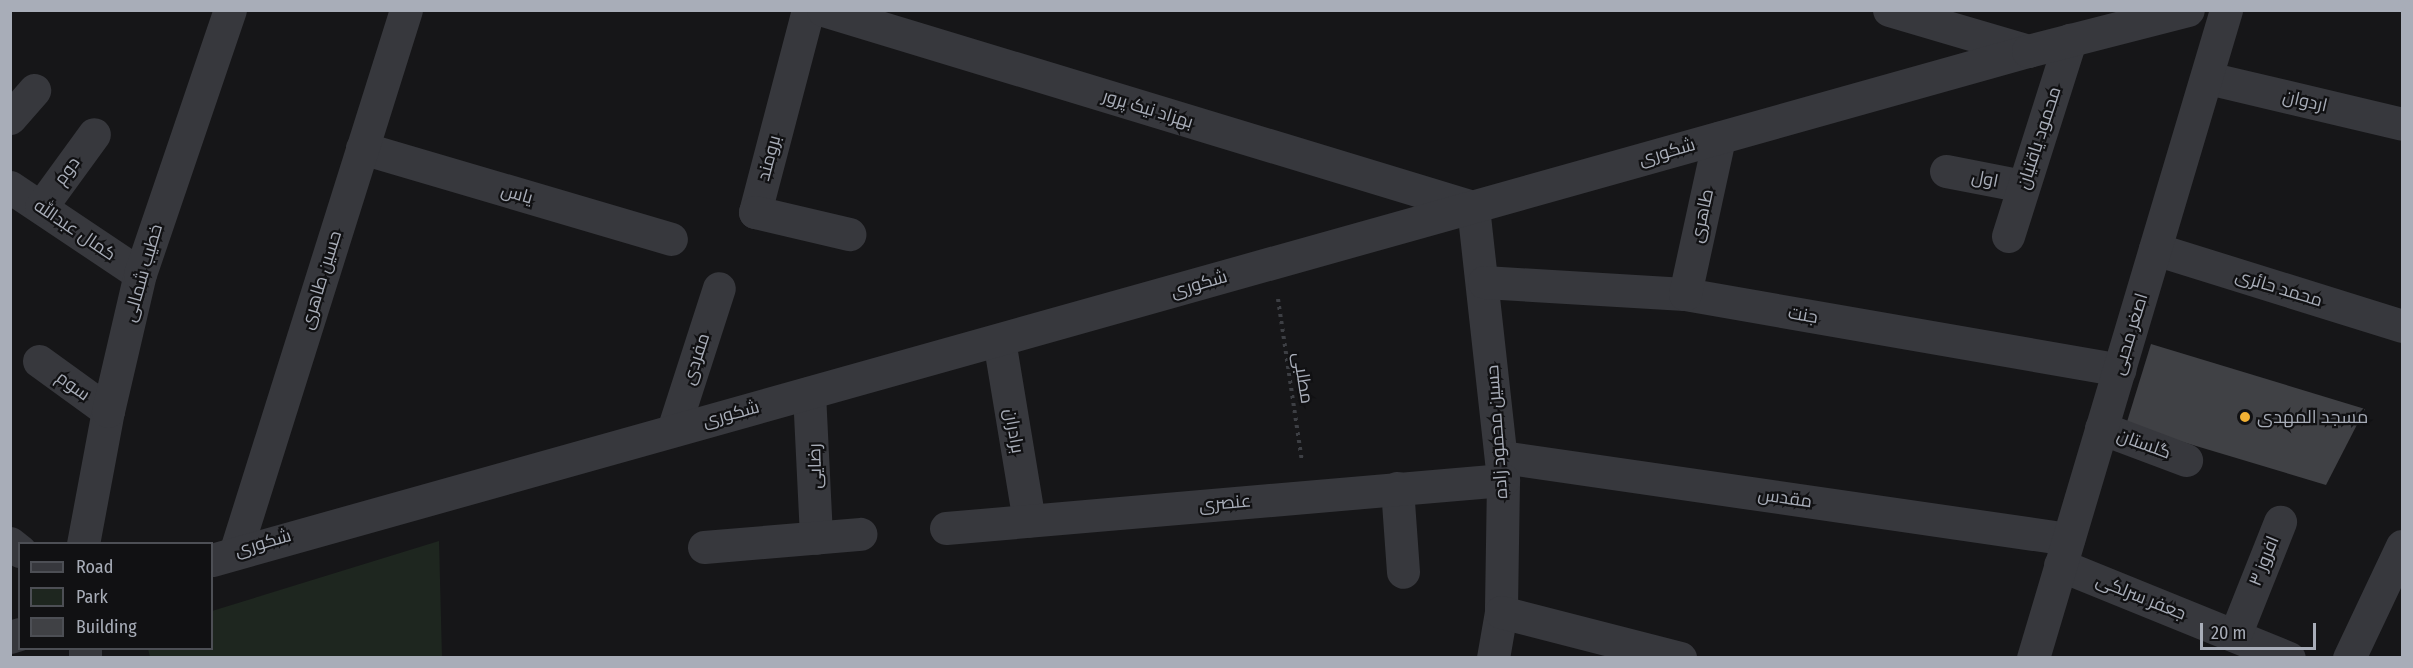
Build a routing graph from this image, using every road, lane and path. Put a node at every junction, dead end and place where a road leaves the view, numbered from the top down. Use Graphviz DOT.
graph roads {
  1 [pos="406,10"];
  2 [pos="808,10"];
  3 [pos="823,10"];
  4 [pos="1889,10"];
  5 [pos="2188,10"];
  6 [pos="2226,10"];
  7 [pos="227,12"];
  8 [pos="2070,40"];
  9 [pos="2028,51"];
  10 [pos="2208,78"];
  11 [pos="34,90"];
  12 [pos="10,118"];
  13 [pos="2403,124"];
  14 [pos="94,135"];
  15 [pos="1719,138"];
  16 [pos="362,148"];
  17 [pos="1946,171"];
  18 [pos="2024,186"];
  19 [pos="10,187"];
  20 [pos="41,207"];
  21 [pos="1473,207"];
  22 [pos="849,234"];
  23 [pos="2008,236"];
  24 [pos="671,239"];
  25 [pos="2155,249"];
  26 [pos="1272,263"];
  27 [pos="140,274"];
  28 [pos="1484,282"];
  29 [pos="719,288"];
  30 [pos="1685,294"];
  31 [pos="2403,326"];
  32 [pos="999,340"];
  33 [pos="39,361"];
  34 [pos="2119,370"];
  35 [pos="809,393"];
  36 [pos="108,411"];
  37 [pos="2102,428"];
  38 [pos="673,430"];
  39 [pos="2186,460"];
  40 [pos="1502,469"];
  41 [pos="1397,488"];
  42 [pos="1307,496"];
  43 [pos="1029,521"];
  44 [pos="2280,522"];
  45 [pos="946,528"];
  46 [pos="860,534"];
  47 [pos="816,538"];
  48 [pos="82,542"];
  49 [pos="704,548"];
  50 [pos="2402,548"];
  51 [pos="2064,552"];
  52 [pos="224,555"];
  53 [pos="1403,572"];
  54 [pos="1501,612"];
  55 [pos="2235,635"];
  56 [pos="1493,657"];
  57 [pos="1680,657"];
  58 [pos="2033,657"];
  59 [pos="2289,657"];
  60 [pos="2349,657"];
  1 -- 16 [label="street, حسین طاهری"];
  2 -- 22 [label="street, برومند"];
  3 -- 21 [label="street, بهزاد نیک پرور"];
  4 -- 9 [label="street"];
  5 -- 8 [label="street, شکوری"];
  6 -- 10 [label="street, اصغر محبی"];
  7 -- 27 [label="street, خطیب شمالی"];
  8 -- 9 [label="street, شکوری"];
  8 -- 18 [label="street, محمود یاقتیان"];
  9 -- 15 [label="street, شکوری"];
  10 -- 13 [label="street, اردوان"];
  10 -- 25 [label="street, اصغر محبی"];
  11 -- 12 [label="street"];
  14 -- 20 [label="street, دوم"];
  15 -- 21 [label="street, شکوری"];
  15 -- 30 [label="street, طاهری"];
  16 -- 24 [label="street, یاس"];
  16 -- 52 [label="street, حسین طاهری"];
  17 -- 18 [label="street, اول"];
  18 -- 23 [label="street, محمود یاقتیان"];
  19 -- 20 [label="street, کمال عبدالله"];
  20 -- 27 [label="street, کمال عبدالله"];
  21 -- 26 [label="street, شکوری"];
  21 -- 28 [label="street, حسین محمود زاده"];
  25 -- 31 [label="street, محمد حائری"];
  25 -- 34 [label="street, اصغر محبی"];
  26 -- 32 [label="street, شکوری"];
  26 -- 42 [label="path, مطلبی"];
  27 -- 36 [label="street, خطیب شمالی"];
  28 -- 30 [label="street, جنت"];
  28 -- 40 [label="street, حسین محمود زاده"];
  29 -- 38 [label="street, مفردی"];
  30 -- 34 [label="street, جنت"];
  32 -- 35 [label="street, شکوری"];
  32 -- 43 [label="street, برادران"];
  33 -- 36 [label="street, سوم"];
  34 -- 37 [label="street, اصغر محبی"];
  35 -- 38 [label="street, شکوری"];
  35 -- 47 [label="street, رضایی"];
  36 -- 48 [label="street, خطیب شمالی"];
  37 -- 39 [label="street, گلستان"];
  37 -- 51 [label="street, اصغر محبی"];
  38 -- 52 [label="street, شکوری"];
  40 -- 41 [label="street, عنصری"];
  40 -- 51 [label="street, مقدس"];
  40 -- 54 [label="street, حسین محمود زاده"];
  41 -- 42 [label="street, عنصری"];
  41 -- 53 [label="street"];
  42 -- 43 [label="street, عنصری"];
  43 -- 45 [label="street, عنصری"];
  44 -- 55 [label="street, افروز ۳"];
  46 -- 47 [label="street"];
  47 -- 49 [label="street"];
  50 -- 60 [label="street"];
  51 -- 55 [label="street, جعفر سرلکی"];
  51 -- 58 [label="street, اصغر محبی"];
  54 -- 56 [label="street, حسین محمود زاده"];
  54 -- 57 [label="street"];
  55 -- 59 [label="street, جعفر سرلکی"];
}
